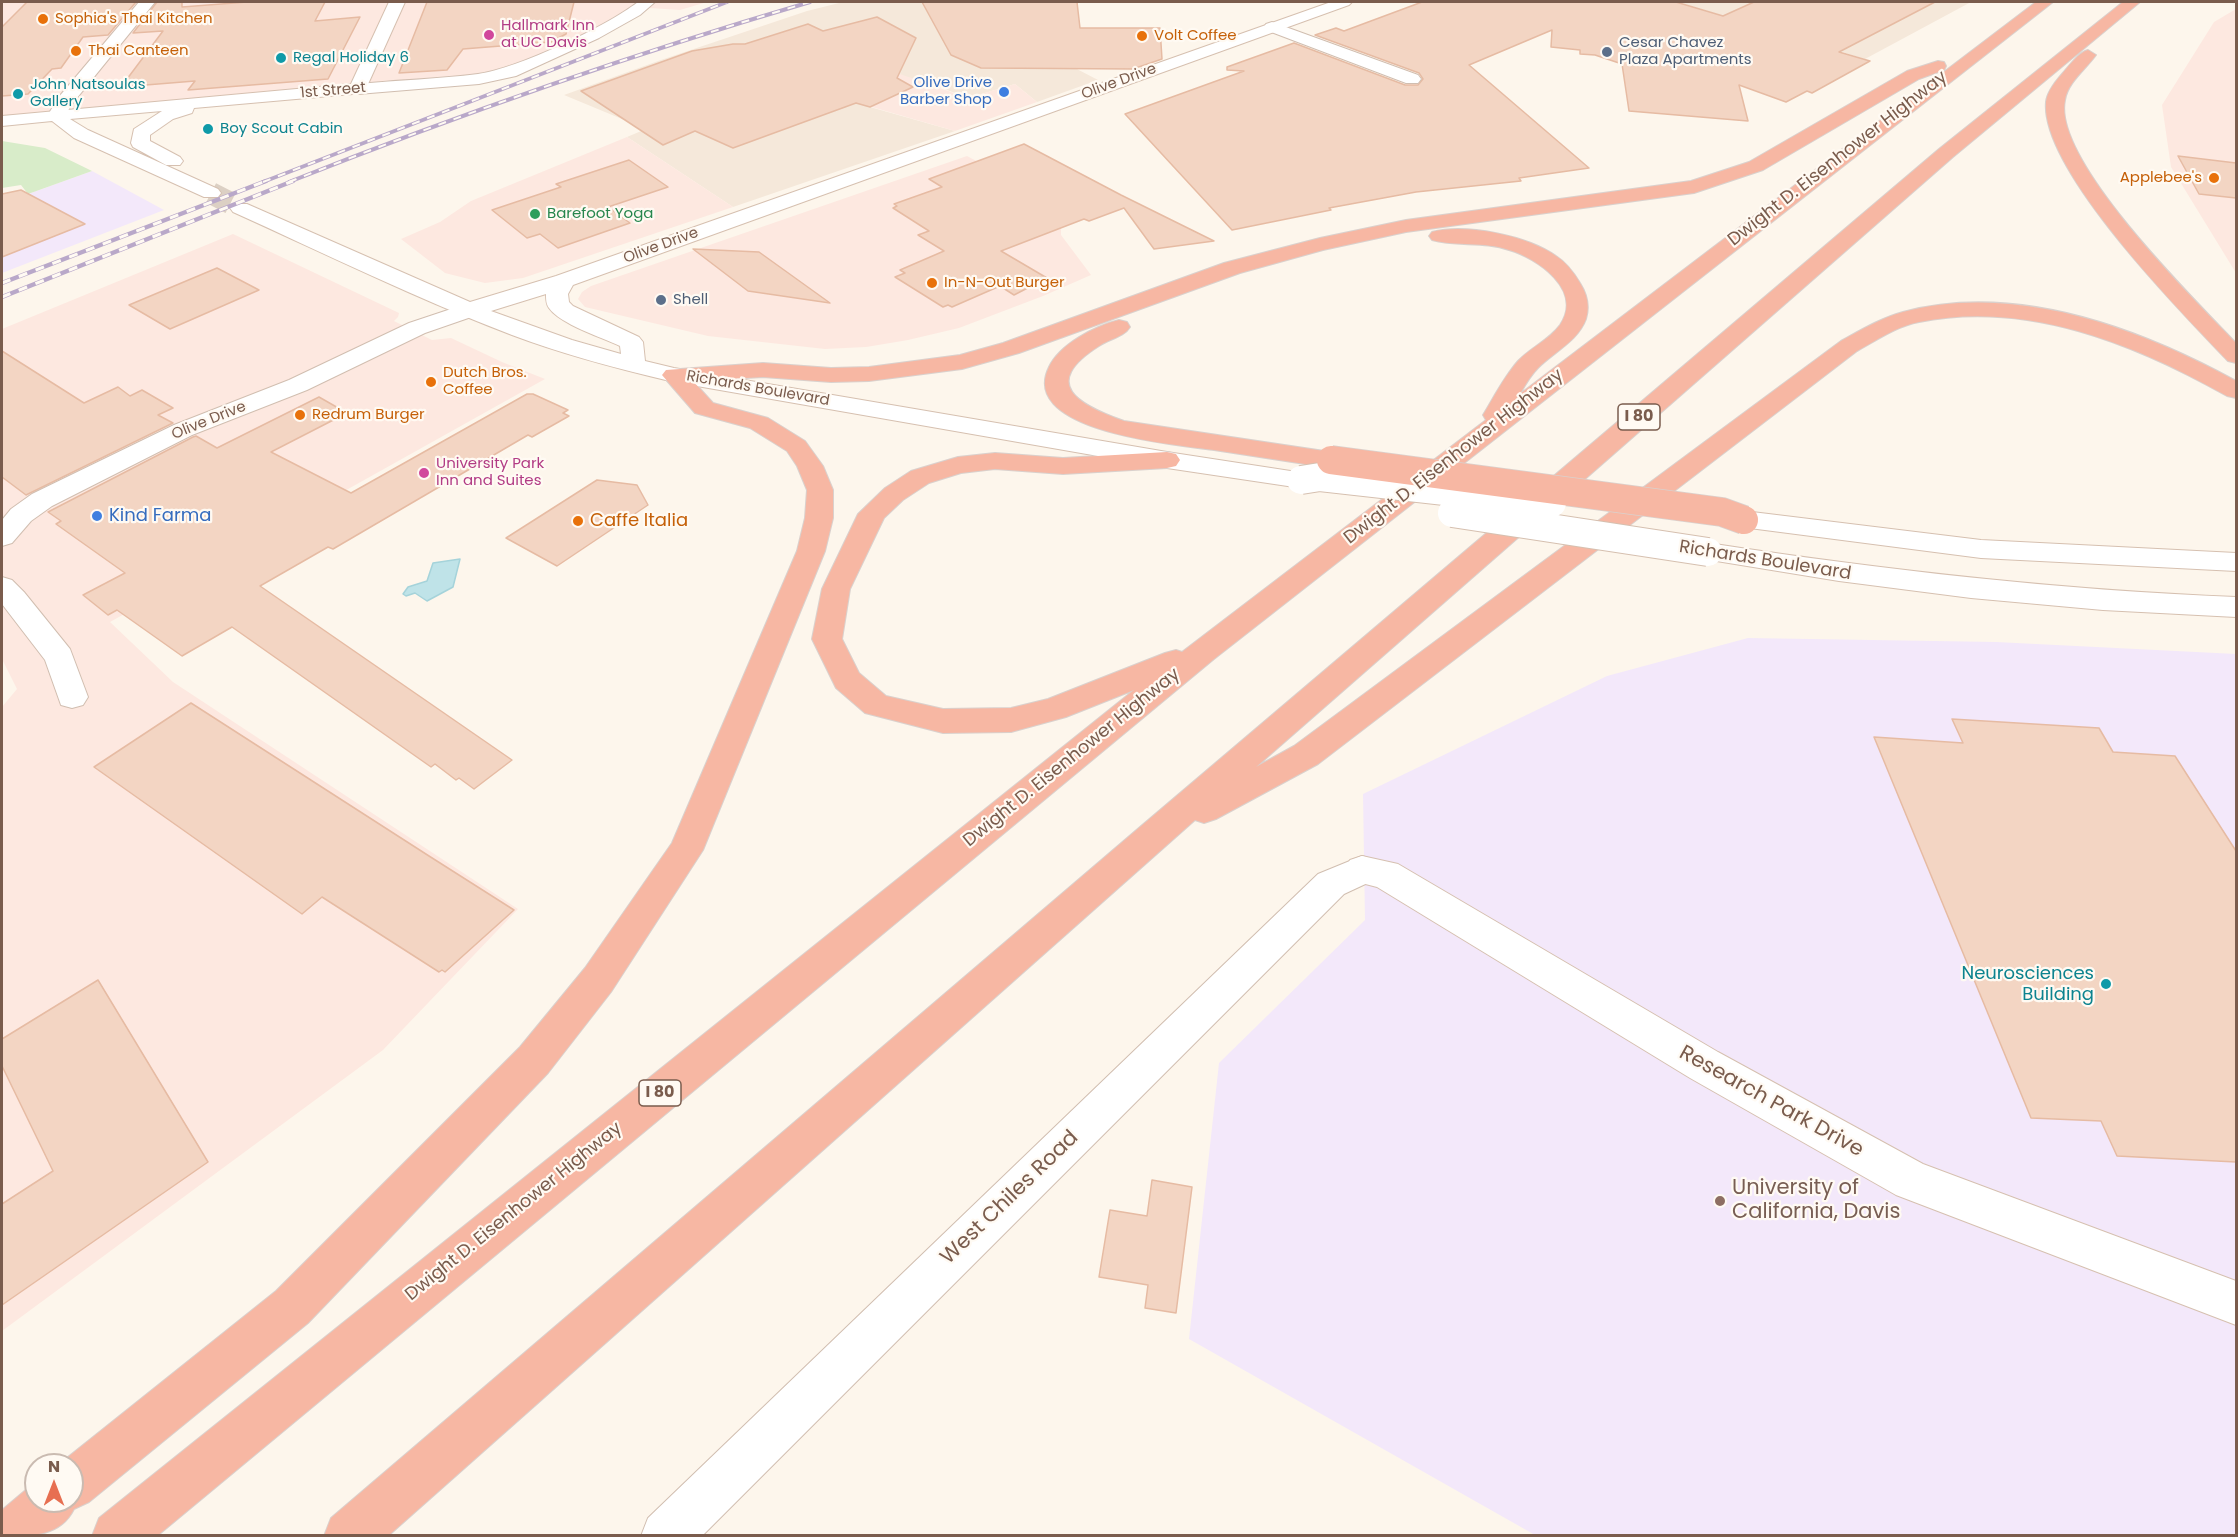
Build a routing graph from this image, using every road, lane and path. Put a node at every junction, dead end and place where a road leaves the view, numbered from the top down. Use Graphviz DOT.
graph roads {
  1 [pos="147,2"];
  2 [pos="397,2"];
  3 [pos="646,2"];
  4 [pos="1344,2"];
  5 [pos="2045,2"];
  6 [pos="2132,2"];
  7 [pos="1272,27"];
  8 [pos="1976,52"];
  9 [pos="1412,79"];
  10 [pos="358,89"];
  11 [pos="208,101"];
  12 [pos="57,115"];
  13 [pos="2,121"];
  14 [pos="184,179"];
  15 [pos="211,193"];
  16 [pos="240,208"];
  17 [pos="564,281"];
  18 [pos="469,310"];
  19 [pos="2236,356"];
  20 [pos="634,365"];
  21 [pos="674,375"];
  22 [pos="2236,391"];
  23 [pos="1481,436"];
  24 [pos="1167,460"];
  25 [pos="1300,480"];
  26 [pos="1743,520"];
  27 [pos="2,537"];
  28 [pos="2236,562"];
  29 [pos="2,587"];
  30 [pos="2236,607"];
  31 [pos="1203,651"];
  32 [pos="72,697"];
  33 [pos="1152,837"];
  34 [pos="1362,870"];
  35 [pos="2236,1304"];
  36 [pos="84,1475"];
  37 [pos="37,1513"];
  38 [pos="9,1536"];
  39 [pos="117,1536"];
  40 [pos="349,1536"];
  41 [pos="666,1536"];
  1 -- 12 [label="street"];
  2 -- 10 [label="street"];
  3 -- 10 [label="street, 1st Street"];
  4 -- 7 [label="street, Olive Drive"];
  5 -- 8 [label="highway, Dwight D. Eisenhower Highway / I 80"];
  6 -- 19 [label="highway"];
  6 -- 33 [label="highway, I 80"];
  7 -- 9 [label="street"];
  7 -- 17 [label="street, Olive Drive"];
  8 -- 21 [label="highway"];
  8 -- 23 [label="highway, Dwight D. Eisenhower Highway / I 80"];
  10 -- 11 [label="street, 1st Street"];
  11 -- 12 [label="street, 1st Street"];
  11 -- 14 [label="street"];
  12 -- 13 [label="street, 1st Street"];
  12 -- 14 [label="street"];
  14 -- 15 [label="street"];
  16 -- 18 [label="street, Richards Boulevard"];
  17 -- 18 [label="street, Olive Drive"];
  17 -- 20 [label="street"];
  18 -- 20 [label="street, Richards Boulevard"];
  18 -- 27 [label="street, Olive Drive"];
  20 -- 21 [label="street, Richards Boulevard"];
  21 -- 24 [label="street, Richards Boulevard"];
  21 -- 36 [label="highway"];
  22 -- 33 [label="highway"];
  23 -- 26 [label="highway, bridge"];
  23 -- 31 [label="highway, Dwight D. Eisenhower Highway / I 80"];
  24 -- 25 [label="street, Richards Boulevard"];
  24 -- 31 [label="highway"];
  25 -- 26 [label="street, Richards Boulevard, bridge"];
  25 -- 30 [label="street, Richards Boulevard, bridge"];
  26 -- 28 [label="street, Richards Boulevard"];
  29 -- 32 [label="street"];
  31 -- 39 [label="highway, Dwight D. Eisenhower Highway / I 80"];
  33 -- 40 [label="highway, I 80"];
  34 -- 35 [label="street, Research Park Drive"];
  34 -- 41 [label="street, West Chiles Road"];
  37 -- 38 [label="highway"];
}
